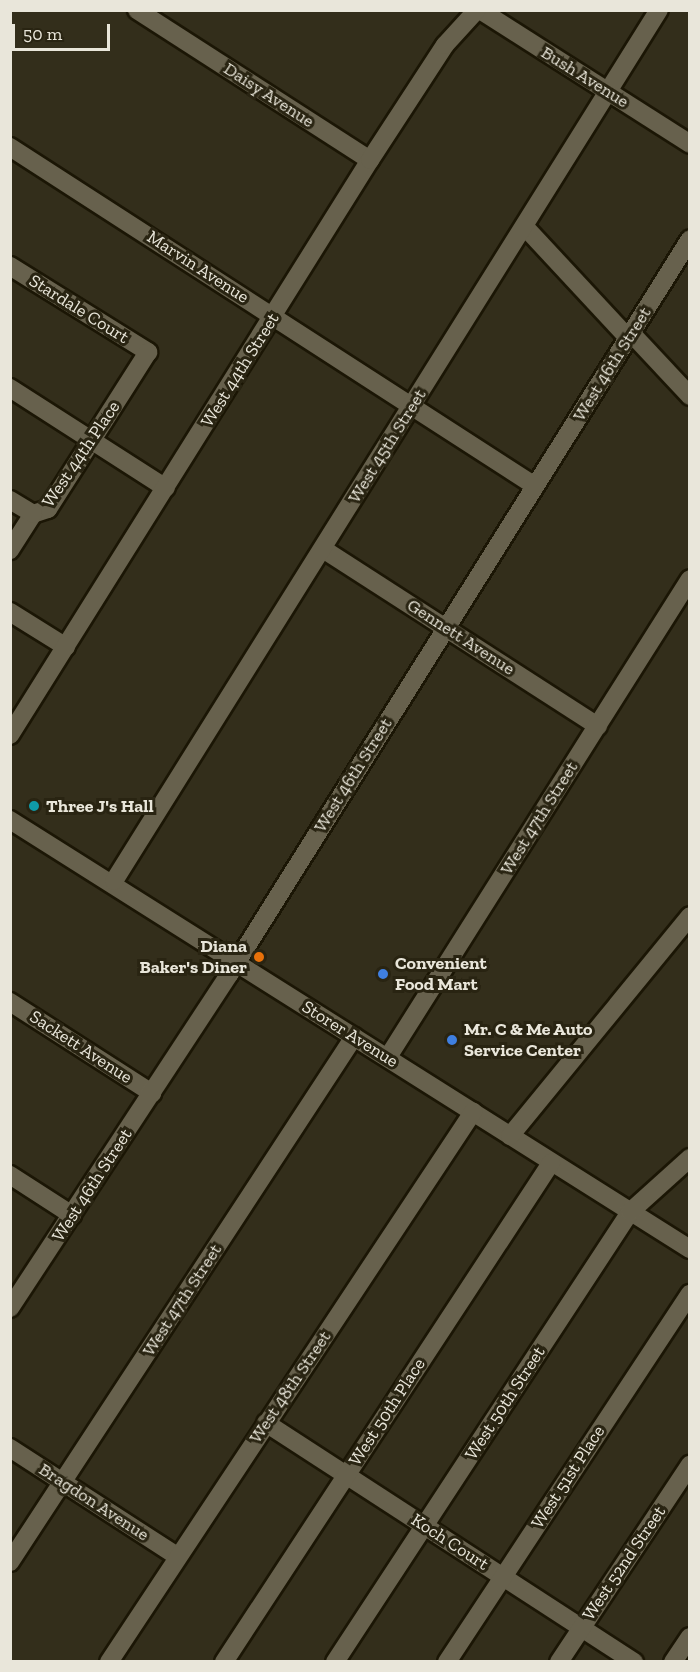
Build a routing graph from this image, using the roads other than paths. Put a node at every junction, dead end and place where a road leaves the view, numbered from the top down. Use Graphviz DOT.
graph roads {
  1 [pos="137,10"];
  2 [pos="478,10"];
  3 [pos="659,10"];
  4 [pos="608,92"];
  5 [pos="690,144"];
  6 [pos="10,147"];
  7 [pos="370,160"];
  8 [pos="525,227"];
  9 [pos="690,239"];
  10 [pos="10,266"];
  11 [pos="273,316"];
  12 [pos="630,336"];
  13 [pos="148,352"];
  14 [pos="10,388"];
  15 [pos="690,396"];
  16 [pos="412,406"];
  17 [pos="93,441"];
  18 [pos="535,486"];
  19 [pos="166,488"];
  20 [pos="10,500"];
  21 [pos="33,514"];
  22 [pos="323,549"];
  23 [pos="10,550"];
  24 [pos="690,579"];
  25 [pos="10,612"];
  26 [pos="446,627"];
  27 [pos="66,647"];
  28 [pos="598,726"];
  29 [pos="10,735"];
  30 [pos="10,820"];
  31 [pos="114,881"];
  32 [pos="690,916"];
  33 [pos="237,962"];
  34 [pos="10,1002"];
  35 [pos="354,1037"];
  36 [pos="387,1057"];
  37 [pos="152,1093"];
  38 [pos="473,1112"];
  39 [pos="510,1136"];
  40 [pos="690,1158"];
  41 [pos="551,1163"];
  42 [pos="10,1175"];
  43 [pos="630,1212"];
  44 [pos="72,1215"];
  45 [pos="690,1250"];
  46 [pos="690,1294"];
  47 [pos="10,1308"];
  48 [pos="266,1423"];
  49 [pos="10,1448"];
  50 [pos="690,1465"];
  51 [pos="346,1474"];
  52 [pos="63,1482"];
  53 [pos="424,1525"];
  54 [pos="177,1556"];
  55 [pos="10,1562"];
  56 [pos="503,1576"];
  57 [pos="581,1627"];
  58 [pos="690,1637"];
  59 [pos="108,1662"];
  60 [pos="224,1662"];
  61 [pos="335,1662"];
  62 [pos="447,1662"];
  63 [pos="559,1662"];
  64 [pos="634,1662"];
  65 [pos="674,1662"];
  1 -- 7 [label="street, Daisy Avenue"];
  2 -- 4 [label="street, Bush Avenue"];
  2 -- 7 [label="street, West 44th Street"];
  3 -- 4 [label="street, West 45th Street"];
  4 -- 5 [label="street, Bush Avenue"];
  4 -- 8 [label="street, West 45th Street"];
  6 -- 11 [label="street, Marvin Avenue"];
  7 -- 11 [label="street, West 44th Street"];
  8 -- 12 [label="street"];
  8 -- 16 [label="street, West 45th Street"];
  9 -- 12 [label="street, West 46th Street"];
  10 -- 13 [label="street, Stardale Court"];
  11 -- 16 [label="street, Marvin Avenue"];
  11 -- 19 [label="street, West 44th Street"];
  12 -- 15 [label="street"];
  12 -- 18 [label="street, West 46th Street"];
  13 -- 17 [label="street, West 44th Place"];
  14 -- 17 [label="street"];
  16 -- 18 [label="street, Marvin Avenue"];
  16 -- 22 [label="street, West 45th Street"];
  17 -- 19 [label="street"];
  17 -- 21 [label="street, West 44th Place"];
  18 -- 26 [label="street, West 46th Street"];
  19 -- 27 [label="street, West 44th Street"];
  20 -- 21 [label="street"];
  21 -- 23 [label="street, West 44th Place"];
  22 -- 26 [label="street, Gennett Avenue"];
  22 -- 31 [label="street, West 45th Street"];
  24 -- 28 [label="street, West 47th Street"];
  25 -- 27 [label="street"];
  26 -- 28 [label="street, Gennett Avenue"];
  26 -- 33 [label="street, West 46th Street"];
  27 -- 29 [label="street, West 44th Street"];
  28 -- 36 [label="street, West 47th Street"];
  30 -- 31 [label="street, Storer Avenue"];
  31 -- 33 [label="street, Storer Avenue"];
  32 -- 39 [label="street"];
  33 -- 35 [label="street, Storer Avenue"];
  33 -- 37 [label="street, West 46th Street"];
  34 -- 37 [label="street, Sackett Avenue"];
  35 -- 36 [label="street, Storer Avenue"];
  35 -- 52 [label="street, West 47th Street"];
  36 -- 38 [label="street, Storer Avenue"];
  37 -- 44 [label="street, West 46th Street"];
  38 -- 39 [label="street, Storer Avenue"];
  38 -- 48 [label="street, West 48th Street"];
  39 -- 41 [label="street, Storer Avenue"];
  40 -- 43 [label="street, West 50th Street"];
  41 -- 43 [label="street, Storer Avenue"];
  41 -- 51 [label="street, West 50th Place"];
  42 -- 44 [label="street"];
  43 -- 45 [label="street, Storer Avenue"];
  43 -- 53 [label="street, West 50th Street"];
  44 -- 47 [label="street, West 46th Street"];
  46 -- 56 [label="street, West 51st Place"];
  48 -- 51 [label="street, Koch Court"];
  48 -- 54 [label="street, West 48th Street"];
  49 -- 52 [label="street, Bragdon Avenue"];
  50 -- 57 [label="street, West 52nd Street"];
  51 -- 53 [label="street, Koch Court"];
  51 -- 60 [label="street, West 50th Place"];
  52 -- 54 [label="street, Bragdon Avenue"];
  52 -- 55 [label="street, West 47th Street"];
  53 -- 56 [label="street, Koch Court"];
  53 -- 61 [label="street, West 50th Street"];
  54 -- 59 [label="street, West 48th Street"];
  56 -- 57 [label="street, Koch Court"];
  56 -- 62 [label="street, West 51st Place"];
  57 -- 63 [label="street, West 52nd Street"];
  57 -- 64 [label="street, Koch Court"];
  58 -- 65 [label="street"];
}
